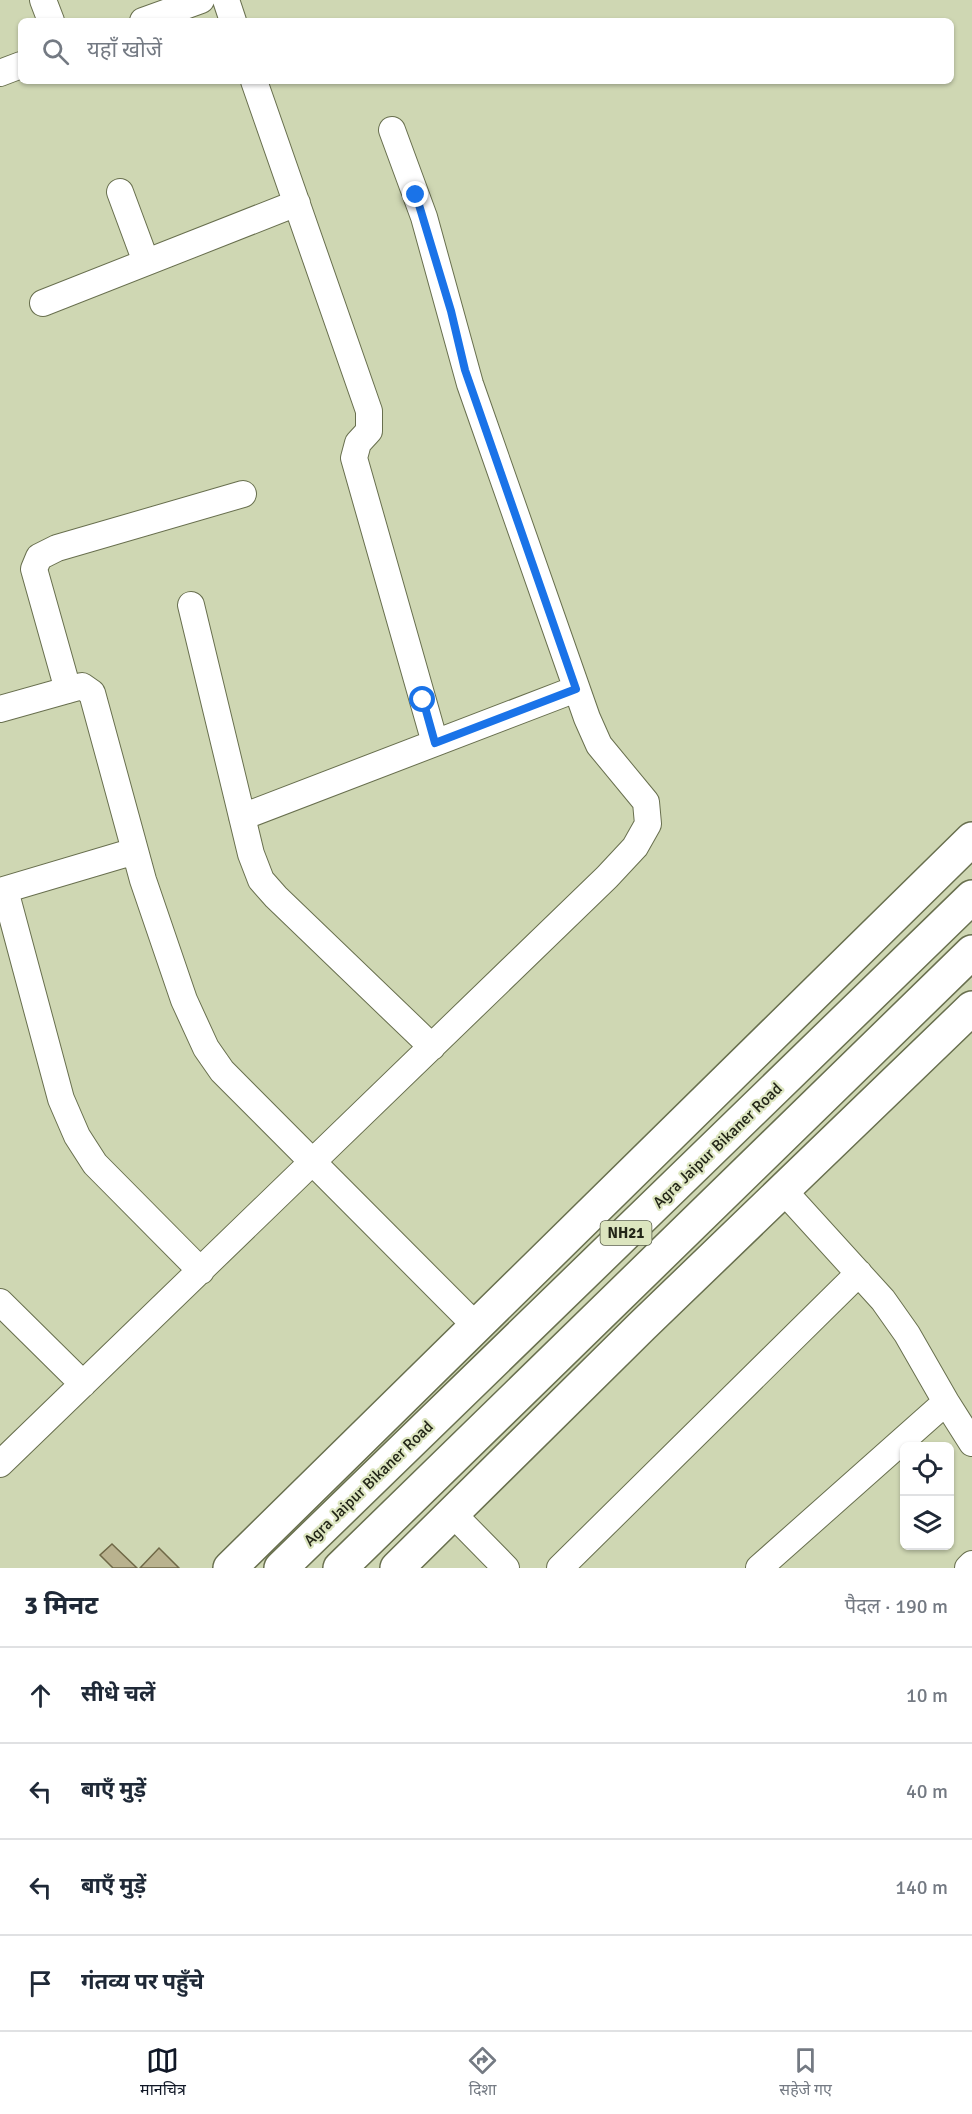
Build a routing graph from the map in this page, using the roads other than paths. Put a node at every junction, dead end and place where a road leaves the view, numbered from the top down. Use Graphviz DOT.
graph roads {
  1 [pos="43,0"];
  2 [pos="201,0"];
  3 [pos="226,0"];
  4 [pos="50,18"];
  5 [pos="151,18"];
  6 [pos="232,18"];
  7 [pos="18,66"];
  8 [pos="0,73"];
  9 [pos="255,84"];
  10 [pos="392,130"];
  11 [pos="120,192"];
  12 [pos="297,203"];
  13 [pos="146,262"];
  14 [pos="43,303"];
  15 [pos="243,494"];
  16 [pos="191,605"];
  17 [pos="576,689"];
  18 [pos="68,690"];
  19 [pos="0,709"];
  20 [pos="435,743"];
  21 [pos="242,817"];
  22 [pos="972,839"];
  23 [pos="135,850"];
  24 [pos="3,891"];
  25 [pos="972,897"];
  26 [pos="972,952"];
  27 [pos="968,1021"];
  28 [pos="432,1047"];
  29 [pos="313,1162"];
  30 [pos="783,1190"];
  31 [pos="201,1271"];
  32 [pos="859,1273"];
  33 [pos="0,1302"];
  34 [pos="476,1326"];
  35 [pos="83,1384"];
  36 [pos="946,1402"];
  37 [pos="972,1443"];
  38 [pos="0,1464"];
  39 [pos="452,1513"];
  40 [pos="972,1564"];
  41 [pos="230,1568"];
  42 [pos="280,1568"];
  43 [pos="340,1568"];
  44 [pos="397,1568"];
  45 [pos="506,1568"];
  46 [pos="560,1568"];
  47 [pos="759,1568"];
  48 [pos="968,1568"];
  1 -- 4 [label="street"];
  2 -- 5 [label="street"];
  3 -- 6 [label="street"];
  7 -- 8 [label="street"];
  9 -- 12 [label="street"];
  10 -- 17 [label="street"];
  11 -- 13 [label="street"];
  12 -- 13 [label="street"];
  12 -- 20 [label="street"];
  13 -- 14 [label="street"];
  15 -- 18 [label="street"];
  16 -- 21 [label="street"];
  17 -- 20 [label="street"];
  17 -- 28 [label="street"];
  18 -- 19 [label="street"];
  18 -- 23 [label="street"];
  20 -- 21 [label="street"];
  21 -- 28 [label="street"];
  22 -- 34 [label="main road"];
  23 -- 24 [label="street"];
  23 -- 29 [label="street"];
  24 -- 31 [label="street"];
  25 -- 42 [label="main road, Agra Jaipur Bikaner Road / NH21"];
  26 -- 43 [label="main road, NH21"];
  27 -- 30 [label="main road"];
  28 -- 29 [label="street"];
  29 -- 31 [label="street"];
  29 -- 34 [label="street"];
  30 -- 32 [label="street"];
  30 -- 39 [label="main road"];
  31 -- 35 [label="street"];
  32 -- 36 [label="street"];
  32 -- 46 [label="street"];
  33 -- 35 [label="street"];
  34 -- 41 [label="main road"];
  35 -- 38 [label="street"];
  36 -- 37 [label="street"];
  36 -- 47 [label="street"];
  39 -- 44 [label="main road"];
  39 -- 45 [label="street"];
  40 -- 48 [label="street"];
}
